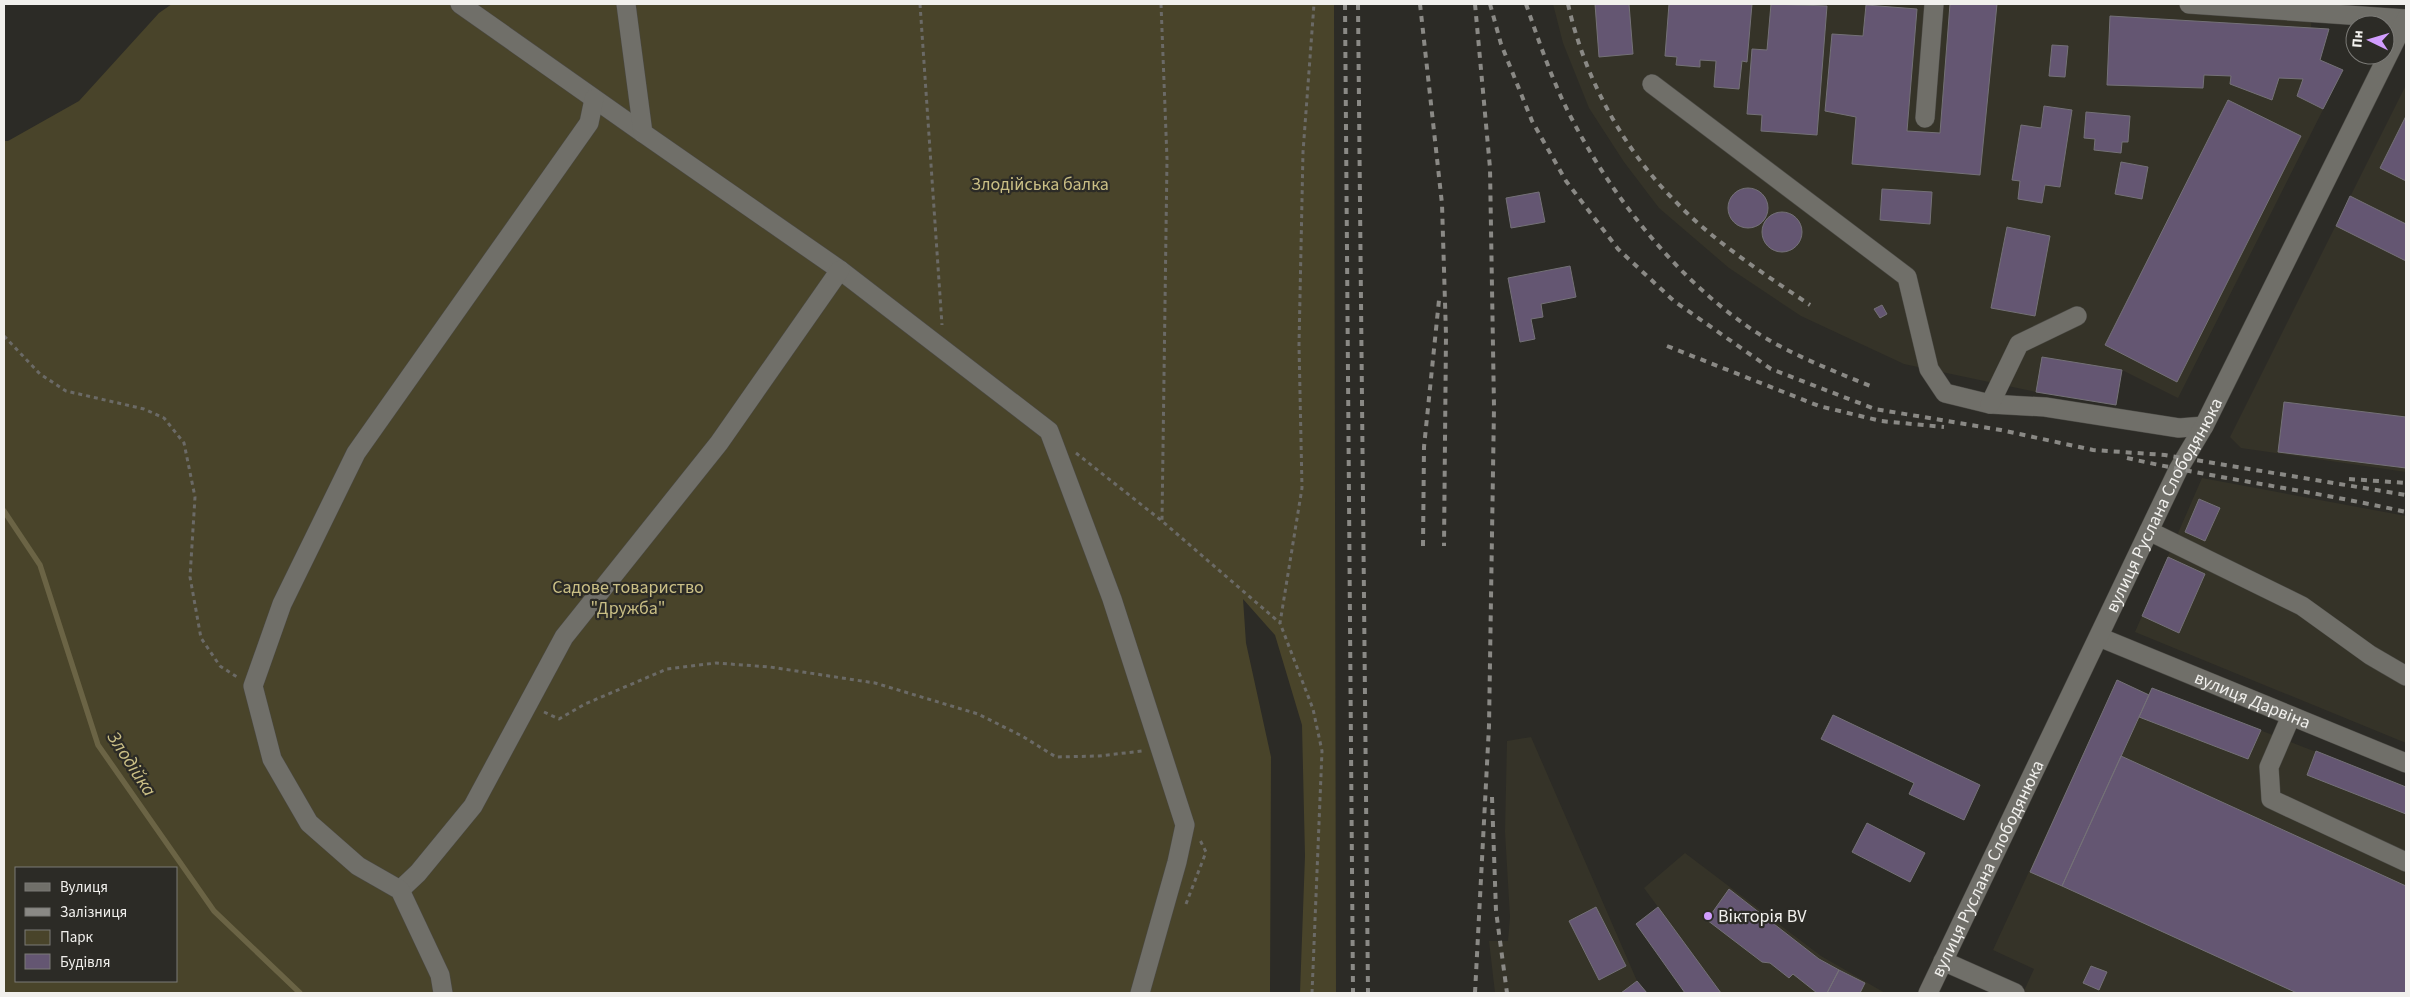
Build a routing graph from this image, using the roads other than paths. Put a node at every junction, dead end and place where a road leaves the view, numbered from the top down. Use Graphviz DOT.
graph roads {
  1 [pos="460,4"];
  2 [pos="626,4"];
  3 [pos="1934,4"];
  4 [pos="2189,4"];
  5 [pos="2406,19"];
  6 [pos="1652,84"];
  7 [pos="594,99"];
  8 [pos="1925,118"];
  9 [pos="643,133"];
  10 [pos="840,270"];
  11 [pos="2077,316"];
  12 [pos="1990,404"];
  13 [pos="2204,426"];
  14 [pos="2149,532"];
  15 [pos="2099,637"];
  16 [pos="2406,676"];
  17 [pos="2291,716"];
  18 [pos="2406,763"];
  19 [pos="2406,862"];
  20 [pos="400,890"];
  21 [pos="1943,961"];
  22 [pos="443,993"];
  23 [pos="1140,993"];
  24 [pos="1928,993"];
  25 [pos="2015,993"];
  1 -- 7 [label="street"];
  2 -- 9 [label="street"];
  3 -- 8 [label="street"];
  4 -- 5 [label="street"];
  5 -- 13 [label="street, вулиця Руслана Слободянюка"];
  6 -- 12 [label="street"];
  7 -- 9 [label="street"];
  7 -- 20 [label="street"];
  9 -- 10 [label="street"];
  10 -- 20 [label="street"];
  10 -- 23 [label="street"];
  11 -- 12 [label="street"];
  12 -- 13 [label="street"];
  13 -- 14 [label="street, вулиця Руслана Слободянюка"];
  14 -- 15 [label="street, вулиця Руслана Слободянюка"];
  14 -- 16 [label="street"];
  15 -- 17 [label="street, вулиця Дарвіна"];
  15 -- 21 [label="street, вулиця Руслана Слободянюка"];
  17 -- 18 [label="street, вулиця Дарвіна"];
  17 -- 19 [label="street"];
  20 -- 22 [label="street"];
  21 -- 24 [label="street, вулиця Руслана Слободянюка"];
  21 -- 25 [label="street"];
}
